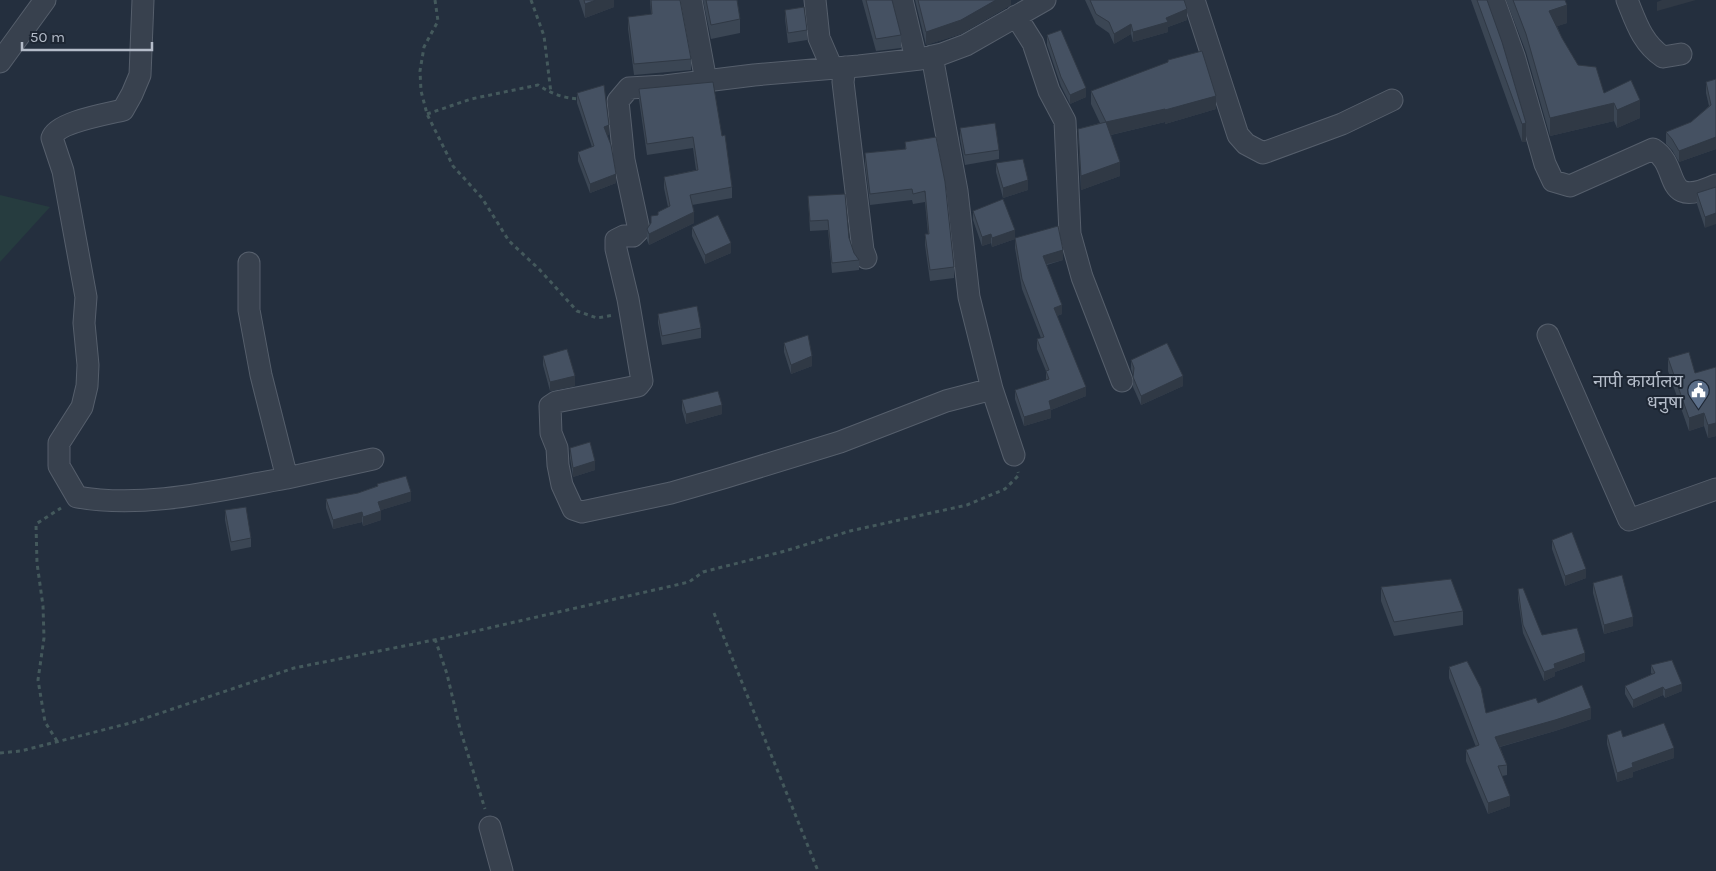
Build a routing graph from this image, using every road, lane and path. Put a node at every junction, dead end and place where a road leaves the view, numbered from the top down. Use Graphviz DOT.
graph roads {
  1 [pos="45,0"];
  2 [pos="142,0"];
  3 [pos="435,0"];
  4 [pos="532,0"];
  5 [pos="691,0"];
  6 [pos="815,0"];
  7 [pos="902,0"];
  8 [pos="1045,0"];
  9 [pos="1194,0"];
  10 [pos="1494,0"];
  11 [pos="1627,0"];
  12 [pos="1016,16"];
  13 [pos="1681,54"];
  14 [pos="924,58"];
  15 [pos="0,62"];
  16 [pos="839,68"];
  17 [pos="706,81"];
  18 [pos="551,94"];
  19 [pos="583,99"];
  20 [pos="1392,100"];
  21 [pos="427,114"];
  22 [pos="1716,185"];
  23 [pos="866,258"];
  24 [pos="250,263"];
  25 [pos="629,308"];
  26 [pos="1548,335"];
  27 [pos="1122,381"];
  28 [pos="992,389"];
  29 [pos="1014,455"];
  30 [pos="373,459"];
  31 [pos="287,478"];
  32 [pos="1716,489"];
  33 [pos="78,497"];
  34 [pos="714,613"];
  35 [pos="435,640"];
  36 [pos="57,741"];
  37 [pos="0,753"];
  38 [pos="490,827"];
  39 [pos="502,871"];
  40 [pos="818,871"];
  1 -- 15 [label="street"];
  2 -- 33 [label="street"];
  3 -- 21 [label="path"];
  4 -- 18 [label="path"];
  5 -- 17 [label="street"];
  6 -- 16 [label="street"];
  7 -- 14 [label="street"];
  8 -- 12 [label="street"];
  9 -- 20 [label="street"];
  10 -- 22 [label="street"];
  11 -- 13 [label="street"];
  12 -- 14 [label="street"];
  12 -- 27 [label="street"];
  14 -- 16 [label="street"];
  14 -- 28 [label="street"];
  16 -- 17 [label="street"];
  16 -- 23 [label="street"];
  17 -- 25 [label="street"];
  18 -- 19 [label="path"];
  18 -- 21 [label="path"];
  21 -- 25 [label="path"];
  24 -- 31 [label="street"];
  25 -- 28 [label="street"];
  26 -- 32 [label="street"];
  28 -- 29 [label="street"];
  29 -- 35 [label="path"];
  30 -- 31 [label="street"];
  31 -- 33 [label="street"];
  33 -- 36 [label="path"];
  34 -- 40 [label="path"];
  35 -- 36 [label="path"];
  35 -- 38 [label="path"];
  36 -- 37 [label="path"];
  38 -- 39 [label="street"];
}
